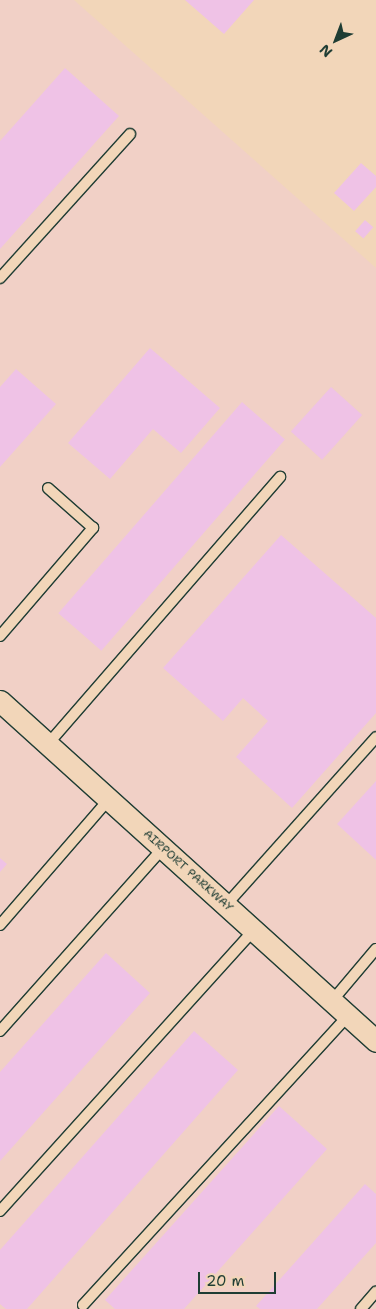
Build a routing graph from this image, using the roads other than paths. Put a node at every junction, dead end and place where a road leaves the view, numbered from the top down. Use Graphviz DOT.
graph roads {
  1 [pos="130,134"];
  2 [pos="0,278"];
  3 [pos="280,477"];
  4 [pos="48,488"];
  5 [pos="0,636"];
  6 [pos="0,701"];
  7 [pos="376,737"];
  8 [pos="48,744"];
  9 [pos="109,799"];
  10 [pos="163,848"];
  11 [pos="226,905"];
  12 [pos="0,925"];
  13 [pos="254,930"];
  14 [pos="376,949"];
  15 [pos="332,1001"];
  16 [pos="348,1016"];
  17 [pos="0,1030"];
  18 [pos="376,1041"];
  19 [pos="0,1211"];
  20 [pos="376,1292"];
  21 [pos="83,1305"];
  22 [pos="361,1309"];
  1 -- 2 [label="lane"];
  3 -- 8 [label="lane"];
  4 -- 5 [label="lane"];
  6 -- 8 [label="street, AIRPORT PARKWAY"];
  7 -- 11 [label="lane"];
  8 -- 9 [label="street, AIRPORT PARKWAY"];
  9 -- 10 [label="street, AIRPORT PARKWAY"];
  9 -- 12 [label="lane"];
  10 -- 11 [label="street, AIRPORT PARKWAY"];
  10 -- 17 [label="lane"];
  11 -- 13 [label="street, AIRPORT PARKWAY"];
  13 -- 15 [label="street, AIRPORT PARKWAY"];
  13 -- 19 [label="lane"];
  14 -- 15 [label="lane"];
  15 -- 16 [label="street, AIRPORT PARKWAY"];
  16 -- 18 [label="street, AIRPORT PARKWAY"];
  16 -- 21 [label="lane"];
  20 -- 22 [label="lane"];
}
